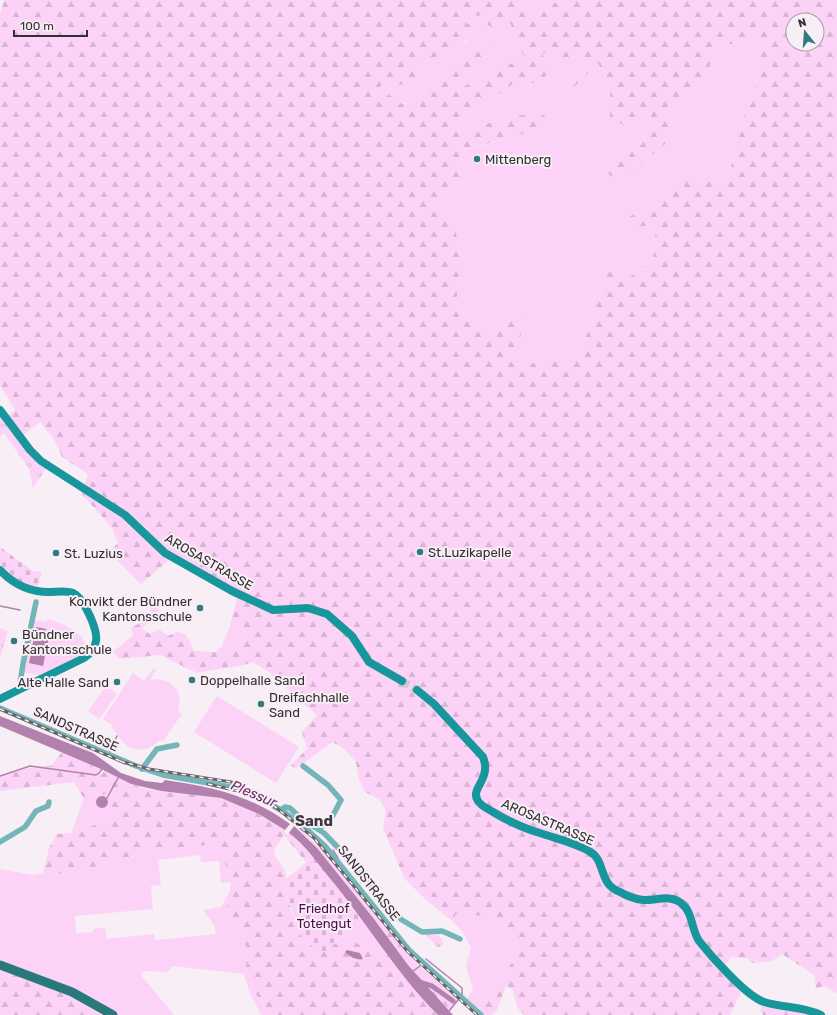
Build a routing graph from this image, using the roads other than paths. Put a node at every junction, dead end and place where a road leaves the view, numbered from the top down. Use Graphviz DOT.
graph roads {
  1 [pos="0,410"];
  2 [pos="0,570"];
  3 [pos="36,602"];
  4 [pos="402,681"];
  5 [pos="20,690"];
  6 [pos="417,690"];
  7 [pos="0,699"];
  8 [pos="0,708"];
  9 [pos="177,745"];
  10 [pos="303,766"];
  11 [pos="142,768"];
  12 [pos="49,802"];
  13 [pos="282,810"];
  14 [pos="319,829"];
  15 [pos="0,842"];
  16 [pos="460,939"];
  17 [pos="0,965"];
  18 [pos="113,1015"];
  19 [pos="481,1015"];
  20 [pos="821,1015"];
  1 -- 4 [label="main road, AROSASTRASSE"];
  2 -- 5 [label="main road"];
  3 -- 5 [label="street"];
  5 -- 7 [label="main road"];
  6 -- 20 [label="main road, AROSASTRASSE"];
  8 -- 11 [label="street, SANDSTRASSE"];
  9 -- 11 [label="street"];
  10 -- 14 [label="street"];
  11 -- 13 [label="street, SANDSTRASSE"];
  12 -- 15 [label="street"];
  13 -- 14 [label="street"];
  13 -- 19 [label="street, SANDSTRASSE"];
  14 -- 16 [label="street"];
  17 -- 18 [label="main road"];
}
